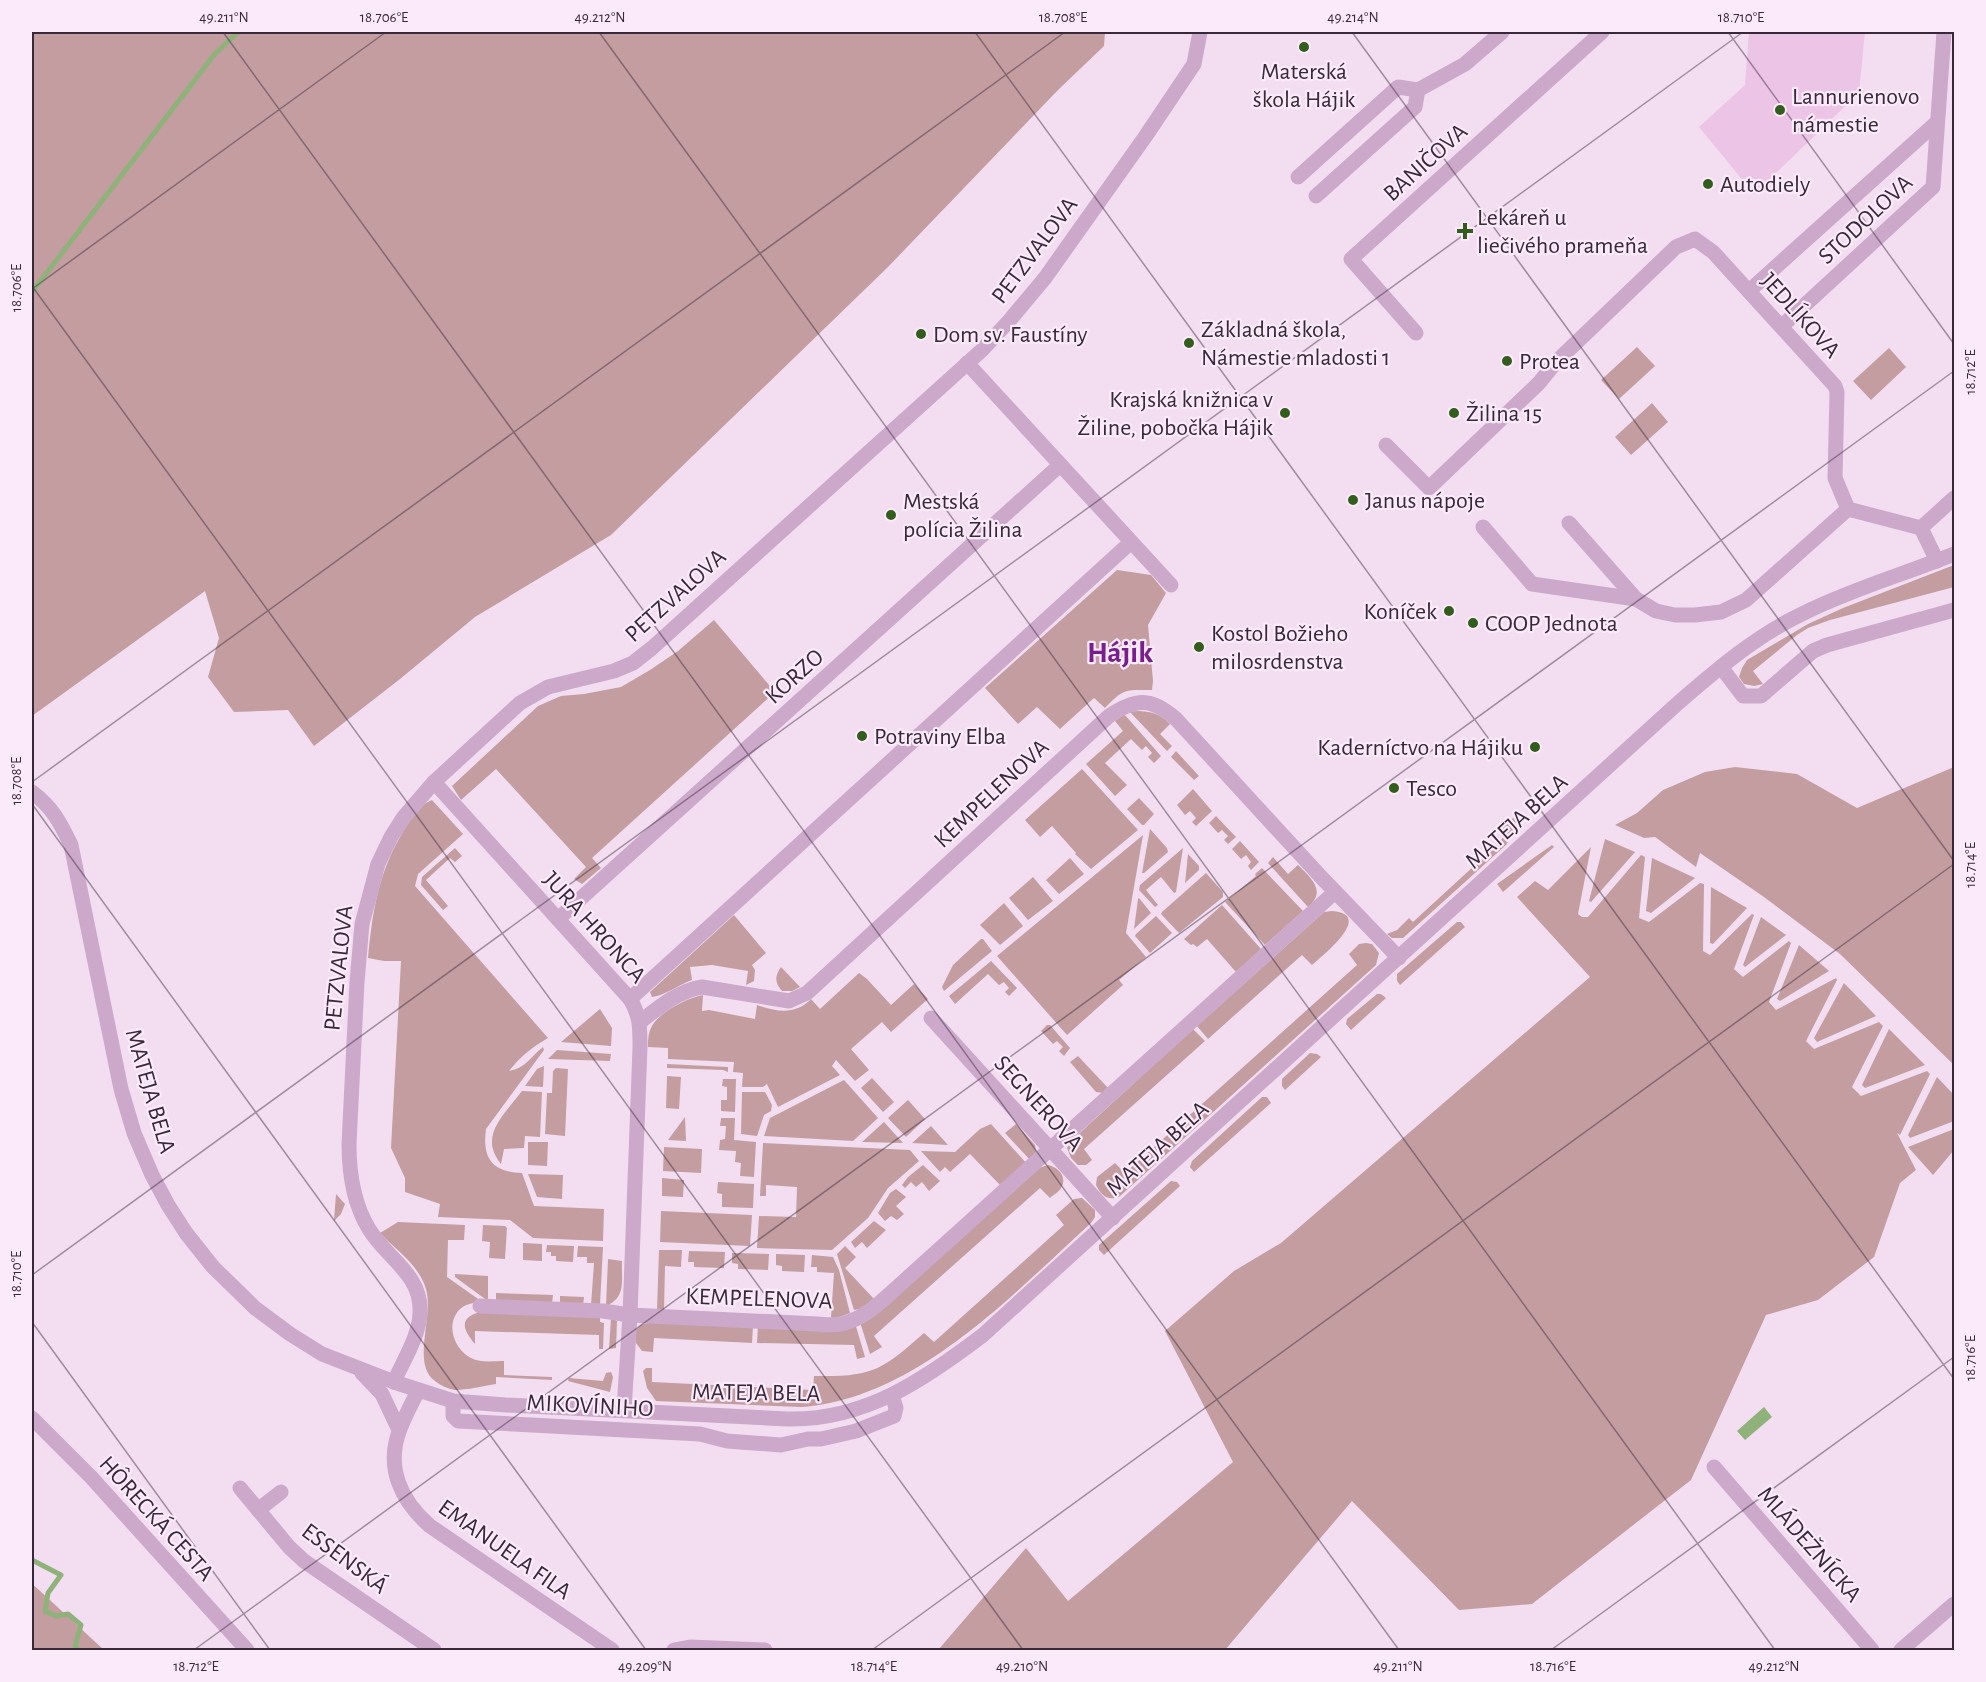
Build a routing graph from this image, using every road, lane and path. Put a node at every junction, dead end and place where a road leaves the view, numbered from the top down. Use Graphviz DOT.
graph roads {
  1 [pos="1200,32"];
  2 [pos="1502,32"];
  3 [pos="1602,32"];
  4 [pos="1944,32"];
  5 [pos="1418,90"];
  6 [pos="1936,123"];
  7 [pos="1298,177"];
  8 [pos="1316,196"];
  9 [pos="1749,291"];
  10 [pos="1782,326"];
  11 [pos="1416,333"];
  12 [pos="967,363"];
  13 [pos="1386,445"];
  14 [pos="1060,465"];
  15 [pos="1954,498"];
  16 [pos="1848,509"];
  17 [pos="1569,523"];
  18 [pos="1483,527"];
  19 [pos="1921,528"];
  20 [pos="1130,543"];
  21 [pos="1954,554"];
  22 [pos="1937,561"];
  23 [pos="1171,585"];
  24 [pos="1636,599"];
  25 [pos="1954,610"];
  26 [pos="1721,667"];
  27 [pos="434,782"];
  28 [pos="32,792"];
  29 [pos="1335,892"];
  30 [pos="558,919"];
  31 [pos="1399,958"];
  32 [pos="630,999"];
  33 [pos="931,1018"];
  34 [pos="640,1022"];
  35 [pos="1052,1150"];
  36 [pos="1113,1218"];
  37 [pos="480,1306"];
  38 [pos="630,1315"];
  39 [pos="357,1368"];
  40 [pos="394,1382"];
  41 [pos="418,1391"];
  42 [pos="891,1395"];
  43 [pos="453,1401"];
  44 [pos="624,1410"];
  45 [pos="676,1413"];
  46 [pos="32,1418"];
  47 [pos="399,1430"];
  48 [pos="674,1433"];
  49 [pos="1714,1467"];
  50 [pos="240,1488"];
  51 [pos="280,1492"];
  52 [pos="258,1510"];
  53 [pos="1954,1604"];
  54 [pos="247,1650"];
  55 [pos="434,1650"];
  56 [pos="612,1650"];
  57 [pos="674,1650"];
  58 [pos="765,1650"];
  59 [pos="1872,1650"];
  60 [pos="1902,1650"];
  1 -- 12 [label="street, PETZVALOVA"];
  2 -- 5 [label="street"];
  3 -- 11 [label="street, BANIČOVA"];
  4 -- 6 [label="street, STODOLOVA"];
  5 -- 7 [label="street"];
  5 -- 8 [label="street, BANIČOVA"];
  6 -- 9 [label="street, STODOLOVA"];
  6 -- 10 [label="street, STODOLOVA"];
  9 -- 10 [label="street, JEDLÍKOVA"];
  9 -- 13 [label="street, JEDLÍKOVA"];
  10 -- 16 [label="street, JEDLÍKOVA"];
  12 -- 14 [label="street"];
  12 -- 27 [label="street, PETZVALOVA"];
  14 -- 20 [label="street"];
  14 -- 30 [label="street, KORZO"];
  15 -- 19 [label="street"];
  16 -- 19 [label="street"];
  16 -- 24 [label="street"];
  17 -- 24 [label="street"];
  18 -- 24 [label="street"];
  19 -- 22 [label="street"];
  20 -- 23 [label="street"];
  20 -- 32 [label="street"];
  21 -- 22 [label="street, MATEJA BELA"];
  22 -- 26 [label="street, MATEJA BELA"];
  25 -- 26 [label="street"];
  26 -- 31 [label="street, MATEJA BELA"];
  27 -- 30 [label="street, JURA HRONCA"];
  27 -- 40 [label="street, PETZVALOVA"];
  28 -- 39 [label="street, MATEJA BELA"];
  29 -- 31 [label="street, KEMPELENOVA"];
  29 -- 34 [label="street, KEMPELENOVA"];
  29 -- 35 [label="street, KEMPELENOVA"];
  30 -- 32 [label="street, JURA HRONCA"];
  31 -- 36 [label="street, MATEJA BELA"];
  32 -- 34 [label="street, JURA HRONCA"];
  33 -- 35 [label="street, SEGNEROVA"];
  34 -- 38 [label="street, JURA HRONCA"];
  35 -- 36 [label="street, SEGNEROVA"];
  35 -- 38 [label="street, KEMPELENOVA"];
  36 -- 42 [label="street, MATEJA BELA"];
  37 -- 38 [label="street"];
  38 -- 44 [label="street, JURA HRONCA"];
  39 -- 40 [label="street, MATEJA BELA"];
  39 -- 47 [label="street"];
  40 -- 41 [label="street, MATEJA BELA"];
  41 -- 43 [label="street, MATEJA BELA"];
  41 -- 47 [label="street, EMANUELA FILA"];
  42 -- 45 [label="street, MATEJA BELA"];
  42 -- 48 [label="street, MIKOVÍNIHO"];
  43 -- 44 [label="street, MATEJA BELA"];
  43 -- 48 [label="street, MIKOVÍNIHO"];
  44 -- 45 [label="street, MATEJA BELA"];
  45 -- 48 [label="street"];
  46 -- 54 [label="street, HÔRECKÁ CESTA"];
  47 -- 56 [label="street, EMANUELA FILA"];
  49 -- 59 [label="street, MLÁDEŽNÍCKA"];
  50 -- 52 [label="street, ESSENSKÁ"];
  51 -- 52 [label="street"];
  52 -- 55 [label="street, ESSENSKÁ"];
  53 -- 60 [label="street"];
  57 -- 58 [label="street"];
}
